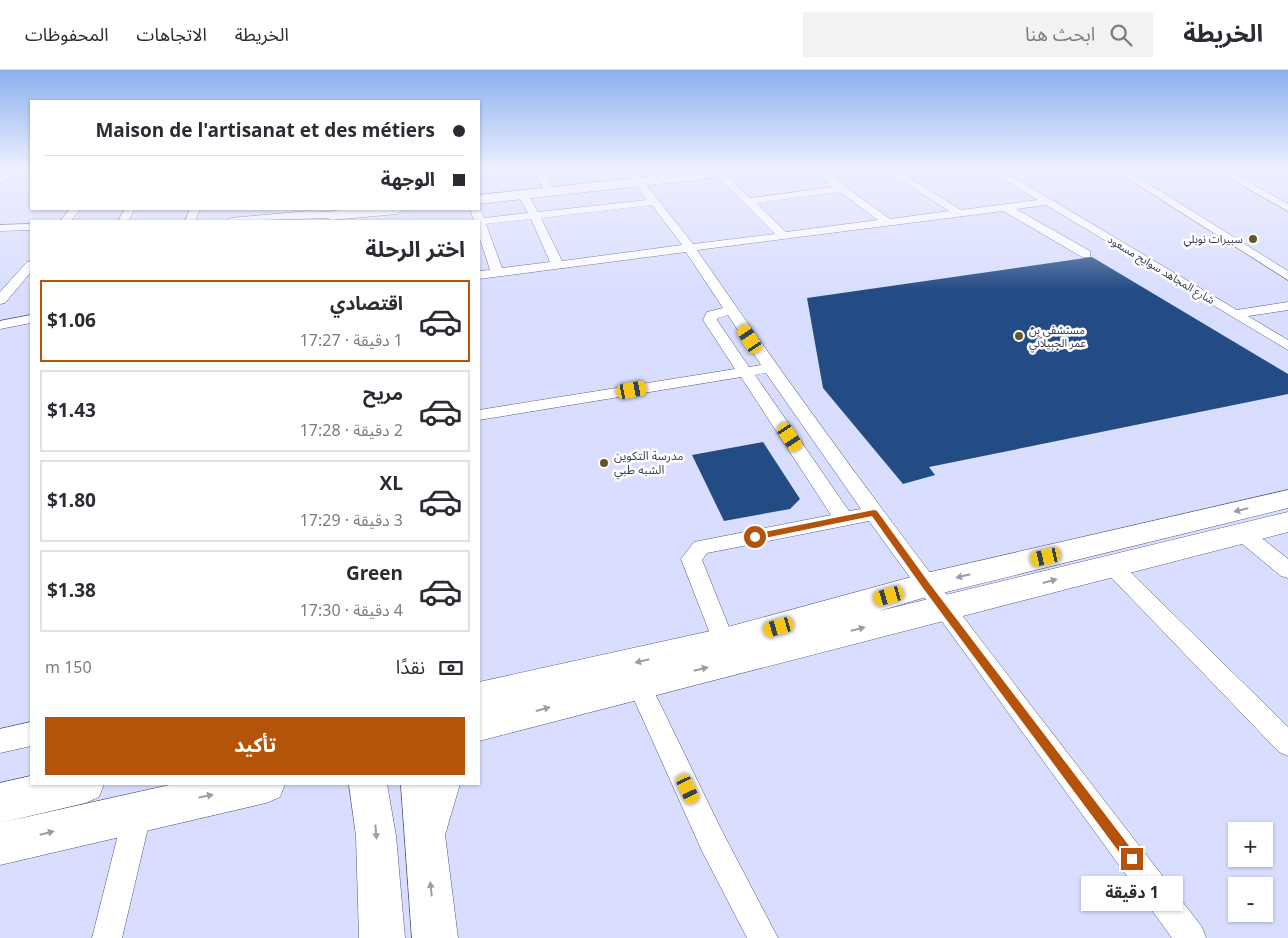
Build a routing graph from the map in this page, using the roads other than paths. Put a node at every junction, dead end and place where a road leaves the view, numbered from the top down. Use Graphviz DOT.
graph roads {
  1 [pos="74,210"];
  2 [pos="382,210"];
  3 [pos="531,210"];
  4 [pos="590,210"];
  5 [pos="660,210"];
  6 [pos="757,210"];
  7 [pos="870,210"];
  8 [pos="953,210"];
  9 [pos="980,210"];
  10 [pos="1008,210"];
  11 [pos="1060,210"];
  12 [pos="1182,210"];
  13 [pos="957,212"];
  14 [pos="340,213"];
  15 [pos="258,214"];
  16 [pos="535,216"];
  17 [pos="66,220"];
  18 [pos="236,220"];
  19 [pos="480,222"];
  20 [pos="887,222"];
  21 [pos="30,227"];
  22 [pos="0,228"];
  23 [pos="480,228"];
  24 [pos="783,235"];
  25 [pos="483,246"];
  26 [pos="689,247"];
  27 [pos="1086,254"];
  28 [pos="557,264"];
  29 [pos="1269,264"];
  30 [pos="1288,265"];
  31 [pos="30,266"];
  32 [pos="497,273"];
  33 [pos="480,275"];
  34 [pos="1288,276"];
  35 [pos="0,299"];
  36 [pos="1288,306"];
  37 [pos="731,310"];
  38 [pos="1235,314"];
  39 [pos="0,319"];
  40 [pos="29,320"];
  41 [pos="0,325"];
  42 [pos="1288,346"];
  43 [pos="770,368"];
  44 [pos="746,370"];
  45 [pos="480,415"];
  46 [pos="1288,499"];
  47 [pos="874,513"];
  48 [pos="845,520"];
  49 [pos="1288,522"];
  50 [pos="1242,533"];
  51 [pos="1111,565"];
  52 [pos="1287,569"];
  53 [pos="1006,580"];
  54 [pos="934,596"];
  55 [pos="724,642"];
  56 [pos="639,684"];
  57 [pos="480,698"];
  58 [pos="515,716"];
  59 [pos="480,724"];
  60 [pos="30,734"];
  61 [pos="480,738"];
  62 [pos="0,741"];
  63 [pos="1288,744"];
  64 [pos="80,785"];
  65 [pos="261,785"];
  66 [pos="368,785"];
  67 [pos="420,785"];
  68 [pos="441,785"];
  69 [pos="0,803"];
  70 [pos="138,811"];
  71 [pos="426,839"];
  72 [pos="0,844"];
  73 [pos="107,938"];
  74 [pos="382,938"];
  75 [pos="436,938"];
  76 [pos="763,938"];
  77 [pos="1191,938"];
  1 -- 17 [label="street"];
  2 -- 14 [label="main road"];
  3 -- 16 [label="street"];
  4 -- 16 [label="street"];
  5 -- 26 [label="street"];
  6 -- 24 [label="street"];
  7 -- 20 [label="street"];
  8 -- 13 [label="street"];
  9 -- 13 [label="street"];
  10 -- 27 [label="street"];
  11 -- 38 [label="street, شارع المجاهد سوايح مسعود"];
  12 -- 29 [label="street"];
  13 -- 20 [label="street"];
  14 -- 15 [label="street"];
  15 -- 18 [label="street"];
  16 -- 19 [label="street"];
  16 -- 28 [label="street"];
  20 -- 24 [label="street"];
  21 -- 22 [label="street"];
  23 -- 25 [label="street"];
  24 -- 26 [label="street"];
  25 -- 32 [label="street"];
  26 -- 28 [label="street"];
  26 -- 37 [label="street"];
  28 -- 32 [label="street"];
  29 -- 30 [label="street"];
  29 -- 34 [label="street"];
  31 -- 35 [label="street"];
  32 -- 33 [label="street"];
  36 -- 38 [label="street"];
  37 -- 43 [label="street"];
  37 -- 44 [label="street"];
  38 -- 42 [label="street, شارع المجاهد سوايح مسعود"];
  39 -- 40 [label="street"];
  40 -- 41 [label="street"];
  43 -- 44 [label="street"];
  43 -- 47 [label="street"];
  44 -- 45 [label="street"];
  44 -- 48 [label="street"];
  46 -- 53 [label="main road, one-way"];
  47 -- 48 [label="street"];
  47 -- 54 [label="street"];
  48 -- 55 [label="street"];
  49 -- 50 [label="main road"];
  50 -- 51 [label="main road"];
  50 -- 52 [label="street"];
  53 -- 51 [label="main road, one-way"];
  51 -- 63 [label="street"];
  53 -- 54 [label="main road"];
  54 -- 55 [label="main road"];
  56 -- 54 [label="main road, one-way"];
  54 -- 77 [label="street"];
  55 -- 57 [label="main road, one-way"];
  58 -- 56 [label="main road, one-way"];
  56 -- 76 [label="street"];
  58 -- 59 [label="main road"];
  58 -- 61 [label="main road"];
  60 -- 62 [label="street"];
  64 -- 69 [label="main road"];
  70 -- 65 [label="main road, one-way"];
  66 -- 74 [label="main road, one-way"];
  67 -- 71 [label="main road"];
  68 -- 71 [label="main road"];
  72 -- 70 [label="main road, one-way"];
  70 -- 73 [label="street"];
  75 -- 71 [label="main road, one-way"];
}
